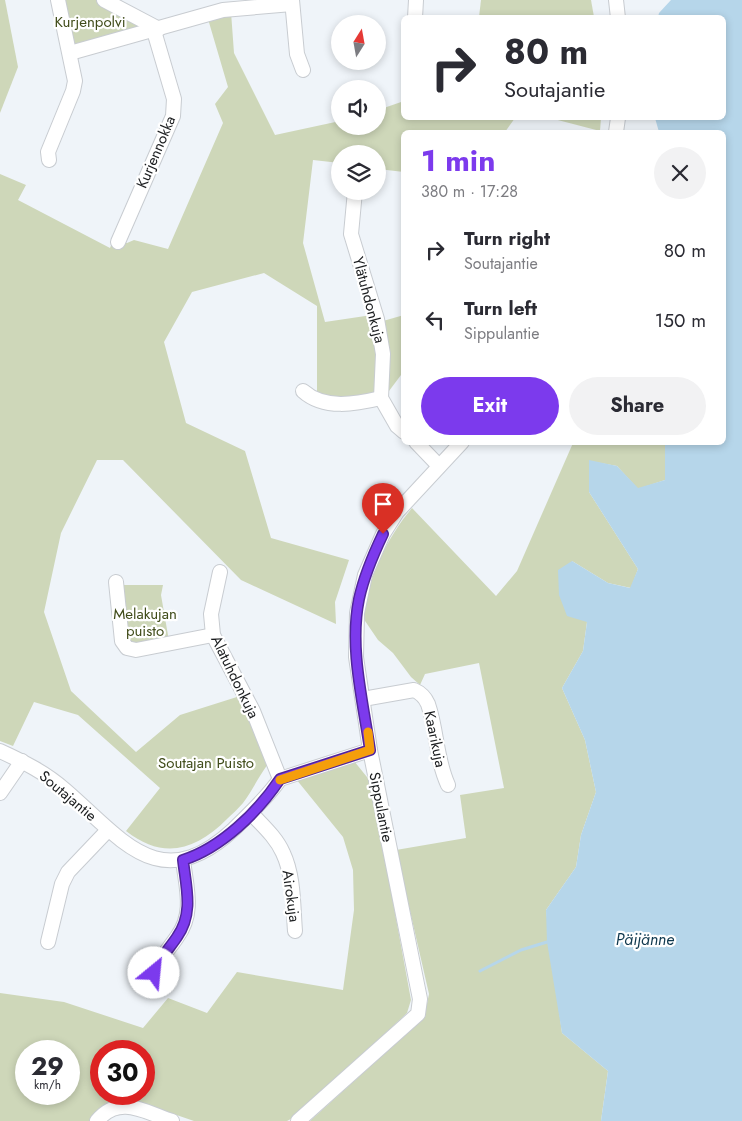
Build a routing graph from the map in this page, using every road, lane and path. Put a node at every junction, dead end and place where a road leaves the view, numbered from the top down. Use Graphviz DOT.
graph roads {
  1 [pos="58,0"];
  2 [pos="104,0"];
  3 [pos="416,0"];
  4 [pos="616,0"];
  5 [pos="292,2"];
  6 [pos="222,5"];
  7 [pos="415,15"];
  8 [pos="618,15"];
  9 [pos="156,30"];
  10 [pos="70,53"];
  11 [pos="302,70"];
  12 [pos="48,160"];
  13 [pos="354,200"];
  14 [pos="118,242"];
  15 [pos="303,391"];
  16 [pos="381,398"];
  17 [pos="401,429"];
  18 [pos="419,445"];
  19 [pos="459,445"];
  20 [pos="439,466"];
  21 [pos="220,572"];
  22 [pos="116,582"];
  23 [pos="213,635"];
  24 [pos="363,699"];
  25 [pos="370,750"];
  26 [pos="0,751"];
  27 [pos="22,761"];
  28 [pos="280,779"];
  29 [pos="448,785"];
  30 [pos="0,793"];
  31 [pos="251,813"];
  32 [pos="108,830"];
  33 [pos="183,860"];
  34 [pos="295,930"];
  35 [pos="48,942"];
  36 [pos="154,973"];
  37 [pos="97,1121"];
  38 [pos="172,1121"];
  39 [pos="298,1121"];
  1 -- 10 [label="street"];
  2 -- 9 [label="street"];
  3 -- 7 [label="street"];
  4 -- 8 [label="street"];
  5 -- 6 [label="street"];
  5 -- 11 [label="street"];
  6 -- 9 [label="street"];
  9 -- 10 [label="street"];
  9 -- 14 [label="street, Kurjennokka"];
  10 -- 12 [label="street"];
  13 -- 16 [label="street, Ylätuhdonkuja"];
  15 -- 16 [label="street"];
  16 -- 17 [label="street"];
  18 -- 20 [label="street"];
  19 -- 20 [label="street, Sippulantie"];
  20 -- 24 [label="street, Sippulantie"];
  21 -- 23 [label="street, Alatuhdonkuja"];
  22 -- 23 [label="street"];
  23 -- 28 [label="street, Alatuhdonkuja"];
  24 -- 25 [label="street, Sippulantie"];
  24 -- 29 [label="street, Kaarikuja"];
  25 -- 28 [label="street"];
  25 -- 39 [label="street, Sippulantie"];
  26 -- 27 [label="street, Soutajantie"];
  27 -- 30 [label="street"];
  27 -- 32 [label="street, Soutajantie"];
  28 -- 31 [label="street, Soutajantie"];
  31 -- 33 [label="street, Soutajantie"];
  31 -- 34 [label="street, Airokuja"];
  32 -- 33 [label="street, Soutajantie"];
  32 -- 35 [label="street, Soutajantie"];
  33 -- 36 [label="street"];
  37 -- 38 [label="street"];
}
